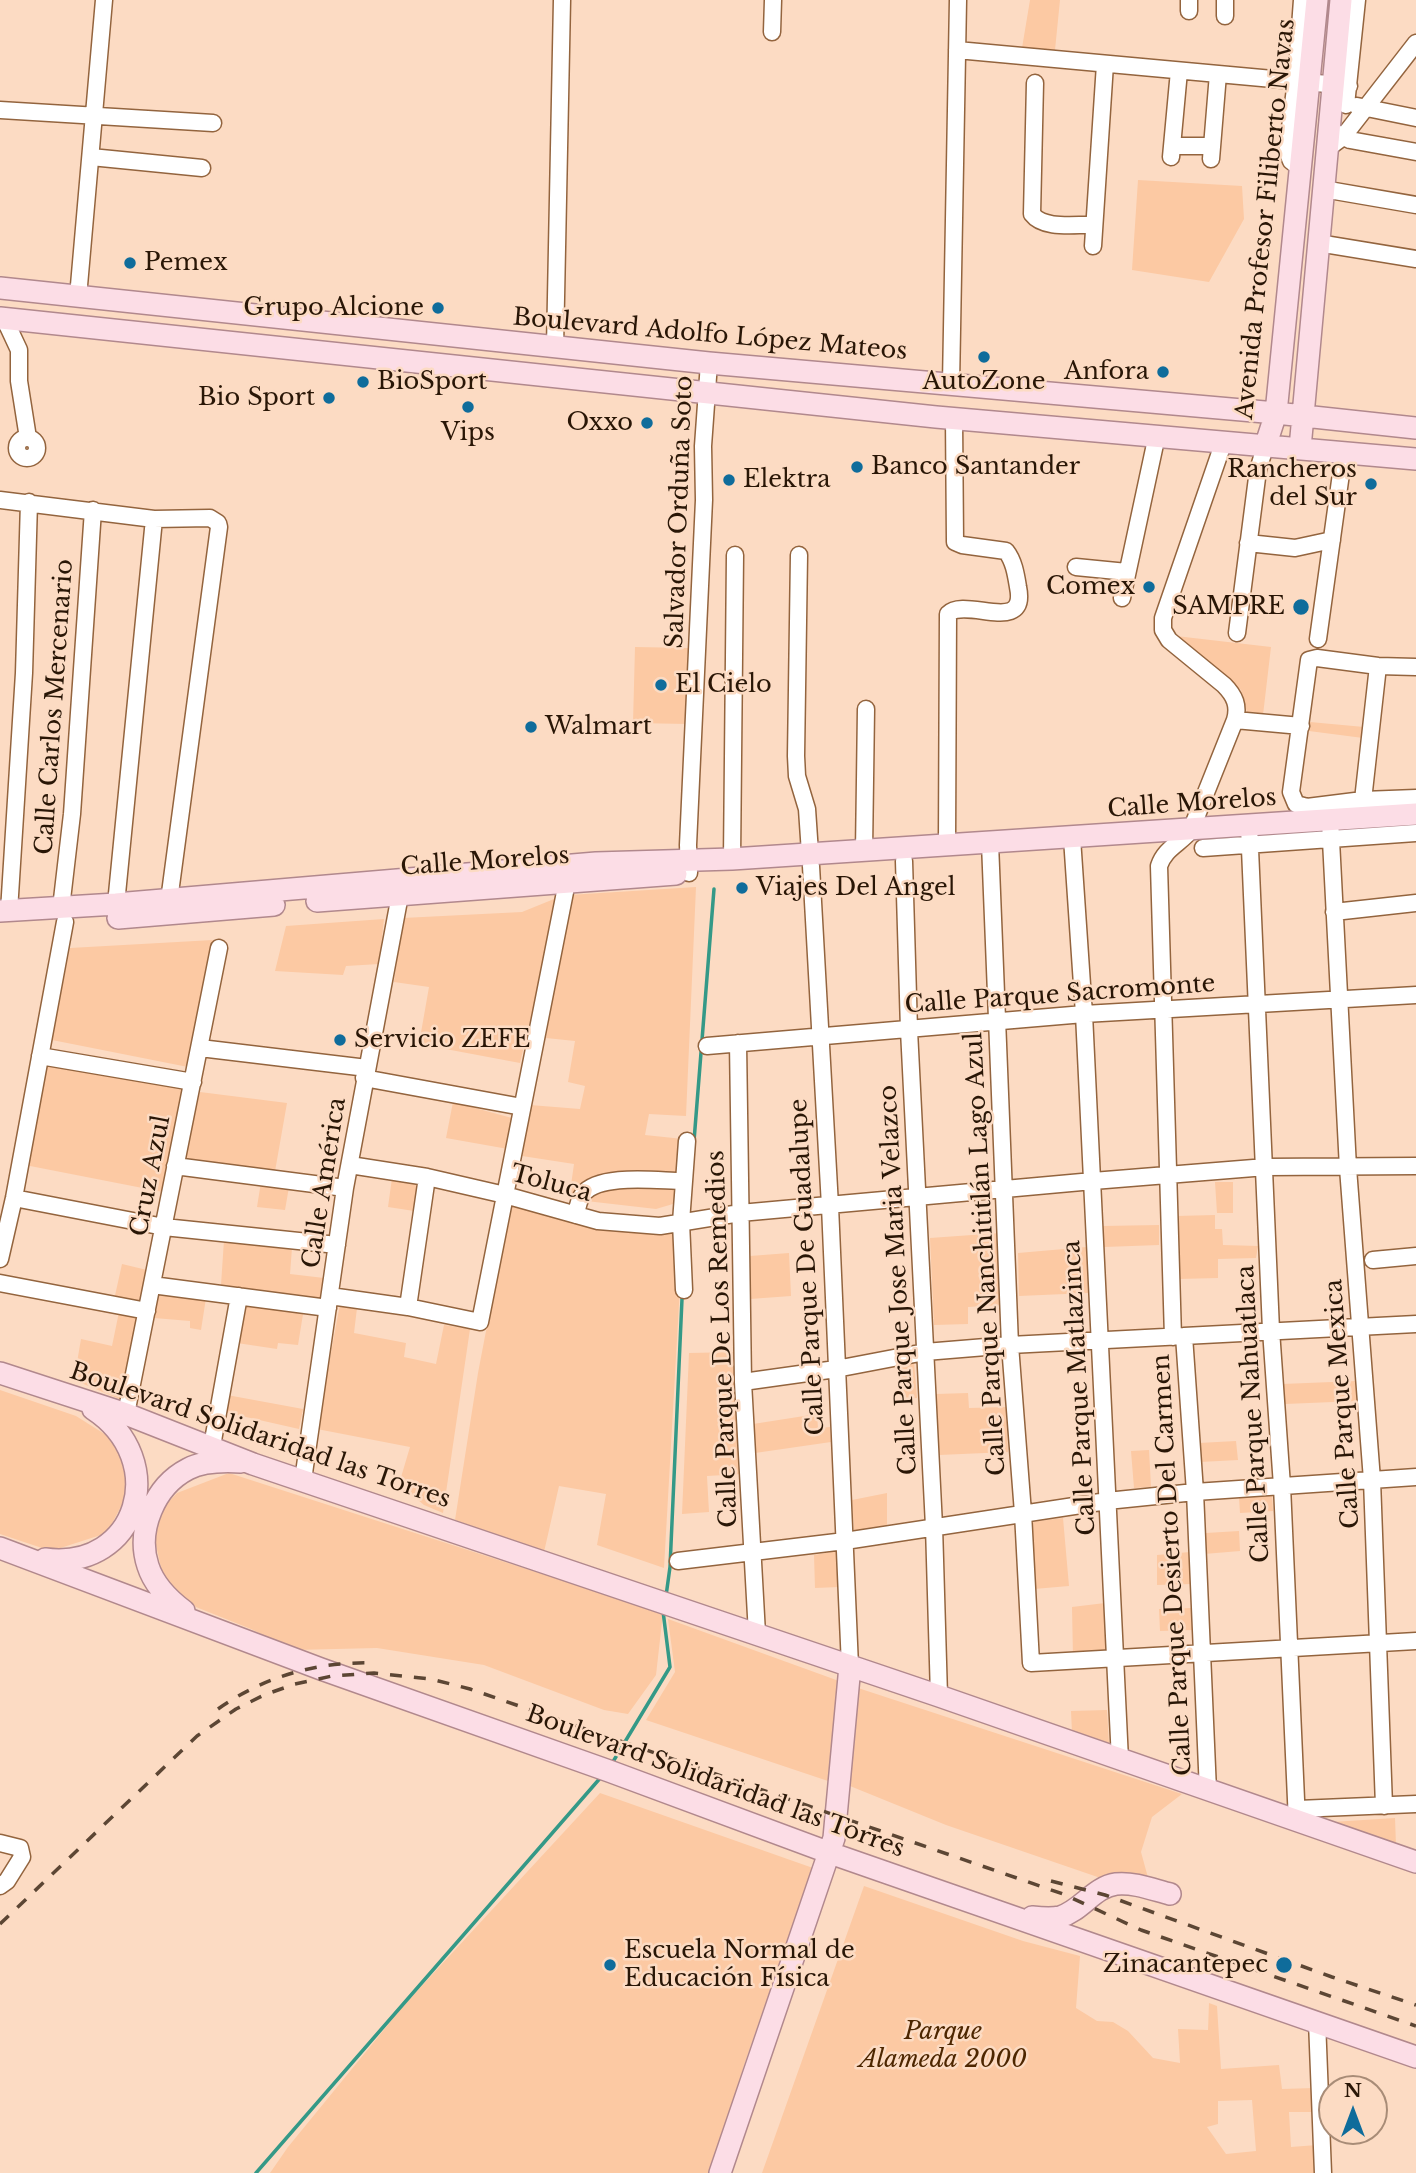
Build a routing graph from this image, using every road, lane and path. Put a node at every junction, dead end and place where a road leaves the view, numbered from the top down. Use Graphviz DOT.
graph roads {
  1 [pos="104,0"];
  2 [pos="562,0"];
  3 [pos="773,0"];
  4 [pos="958,0"];
  5 [pos="1302,0"];
  6 [pos="1317,0"];
  7 [pos="1341,0"];
  8 [pos="1357,0"];
  9 [pos="772,32"];
  10 [pos="1416,43"];
  11 [pos="957,50"];
  12 [pos="1105,64"];
  13 [pos="1179,71"];
  14 [pos="1218,74"];
  15 [pos="1303,81"];
  16 [pos="1035,83"];
  17 [pos="1340,95"];
  18 [pos="1365,107"];
  19 [pos="0,110"];
  20 [pos="94,116"];
  21 [pos="1416,118"];
  22 [pos="213,123"];
  23 [pos="1334,138"];
  24 [pos="1416,152"];
  25 [pos="91,157"];
  26 [pos="202,168"];
  27 [pos="1323,189"];
  28 [pos="1416,205"];
  29 [pos="1094,225"];
  30 [pos="1318,243"];
  31 [pos="1093,246"];
  32 [pos="1416,259"];
  33 [pos="0,288"];
  34 [pos="78,297"];
  35 [pos="2,318"];
  36 [pos="555,347"];
  37 [pos="709,363"];
  38 [pos="951,384"];
  39 [pos="707,394"];
  40 [pos="1276,413"];
  41 [pos="1304,416"];
  42 [pos="954,418"];
  43 [pos="1416,428"];
  44 [pos="1157,435"];
  45 [pos="29,438"];
  46 [pos="1224,441"];
  47 [pos="1266,444"];
  48 [pos="1300,448"];
  49 [pos="1344,452"];
  50 [pos="1416,459"];
  51 [pos="0,499"];
  52 [pos="29,502"];
  53 [pos="93,510"];
  54 [pos="154,519"];
  55 [pos="1332,540"];
  56 [pos="1248,544"];
  57 [pos="735,555"];
  58 [pos="799,555"];
  59 [pos="1076,567"];
  60 [pos="1128,572"];
  61 [pos="1122,598"];
  62 [pos="1237,633"];
  63 [pos="1318,639"];
  64 [pos="1378,666"];
  65 [pos="1416,667"];
  66 [pos="866,709"];
  67 [pos="1235,720"];
  68 [pos="1301,726"];
  69 [pos="1416,798"];
  70 [pos="1363,800"];
  71 [pos="1416,814"];
  72 [pos="1191,830"];
  73 [pos="1331,830"];
  74 [pos="1416,833"];
  75 [pos="1250,835"];
  76 [pos="1072,838"];
  77 [pos="981,843"];
  78 [pos="947,844"];
  79 [pos="1203,848"];
  80 [pos="864,851"];
  81 [pos="732,859"];
  82 [pos="810,860"];
  83 [pos="904,861"];
  84 [pos="689,867"];
  85 [pos="567,882"];
  86 [pos="400,895"];
  87 [pos="1416,903"];
  88 [pos="116,904"];
  89 [pos="168,907"];
  90 [pos="1334,912"];
  91 [pos="63,915"];
  92 [pos="3,916"];
  93 [pos="219,947"];
  94 [pos="1416,995"];
  95 [pos="1340,999"];
  96 [pos="1257,1003"];
  97 [pos="1163,1010"];
  98 [pos="1084,1014"];
  99 [pos="997,1023"];
  100 [pos="909,1030"];
  101 [pos="819,1035"];
  102 [pos="738,1043"];
  103 [pos="708,1045"];
  104 [pos="200,1048"];
  105 [pos="40,1056"];
  106 [pos="365,1073"];
  107 [pos="193,1082"];
  108 [pos="522,1107"];
  109 [pos="687,1141"];
  110 [pos="350,1165"];
  111 [pos="175,1166"];
  112 [pos="1416,1166"];
  113 [pos="1266,1167"];
  114 [pos="1348,1168"];
  115 [pos="1167,1176"];
  116 [pos="428,1177"];
  117 [pos="683,1181"];
  118 [pos="1093,1181"];
  119 [pos="345,1188"];
  120 [pos="1006,1189"];
  121 [pos="505,1195"];
  122 [pos="14,1198"];
  123 [pos="918,1198"];
  124 [pos="830,1206"];
  125 [pos="740,1213"];
  126 [pos="576,1215"];
  127 [pos="681,1222"];
  128 [pos="164,1227"];
  129 [pos="337,1245"];
  130 [pos="1416,1256"];
  131 [pos="0,1259"];
  132 [pos="1373,1260"];
  133 [pos="0,1283"];
  134 [pos="152,1285"];
  135 [pos="684,1290"];
  136 [pos="239,1296"];
  137 [pos="329,1302"];
  138 [pos="408,1307"];
  139 [pos="147,1311"];
  140 [pos="1416,1324"];
  141 [pos="1361,1327"];
  142 [pos="1271,1330"];
  143 [pos="1178,1337"];
  144 [pos="1101,1340"];
  145 [pos="1010,1345"];
  146 [pos="926,1352"];
  147 [pos="836,1369"];
  148 [pos="0,1373"];
  149 [pos="743,1382"];
  150 [pos="78,1399"];
  151 [pos="126,1414"];
  152 [pos="212,1446"];
  153 [pos="253,1464"];
  154 [pos="1416,1478"];
  155 [pos="303,1480"];
  156 [pos="1372,1480"];
  157 [pos="1283,1486"];
  158 [pos="1195,1492"];
  159 [pos="1107,1501"];
  160 [pos="1023,1513"];
  161 [pos="934,1526"];
  162 [pos="845,1541"];
  163 [pos="0,1548"];
  164 [pos="753,1553"];
  165 [pos="25,1556"];
  166 [pos="678,1561"];
  167 [pos="213,1627"];
  168 [pos="757,1634"];
  169 [pos="1416,1641"];
  170 [pos="1378,1643"];
  171 [pos="1288,1648"];
  172 [pos="1203,1652"];
  173 [pos="1116,1658"];
  174 [pos="850,1666"];
  175 [pos="939,1696"];
  176 [pos="1120,1760"];
  177 [pos="1208,1791"];
  178 [pos="1416,1804"];
  179 [pos="1384,1806"];
  180 [pos="1298,1815"];
  181 [pos="0,1843"];
  182 [pos="840,1856"];
  183 [pos="1416,1862"];
  184 [pos="0,1886"];
  185 [pos="1170,1894"];
  186 [pos="1013,1916"];
  187 [pos="1317,2021"];
  188 [pos="1416,2057"];
  189 [pos="720,2173"];
  190 [pos="1322,2173"];
  1 -- 20 [label="street"];
  2 -- 36 [label="street"];
  3 -- 9 [label="street"];
  4 -- 11 [label="street"];
  5 -- 15 [label="street"];
  6 -- 15 [label="main road, Avenida Profesor Filiberto Navas"];
  7 -- 17 [label="main road"];
  8 -- 17 [label="street"];
  10 -- 18 [label="street"];
  11 -- 12 [label="street"];
  11 -- 38 [label="street"];
  12 -- 13 [label="street"];
  12 -- 29 [label="street"];
  13 -- 14 [label="street"];
  13 -- 14 [label="street"];
  14 -- 15 [label="street"];
  15 -- 17 [label="street"];
  15 -- 40 [label="main road, Avenida Profesor Filiberto Navas"];
  16 -- 29 [label="street"];
  17 -- 18 [label="street"];
  17 -- 23 [label="main road"];
  18 -- 21 [label="street"];
  18 -- 23 [label="street"];
  19 -- 20 [label="street"];
  20 -- 22 [label="street"];
  20 -- 25 [label="street"];
  23 -- 24 [label="street"];
  23 -- 27 [label="main road"];
  25 -- 26 [label="street"];
  25 -- 34 [label="street"];
  27 -- 28 [label="street"];
  27 -- 30 [label="main road"];
  29 -- 31 [label="street"];
  30 -- 32 [label="street"];
  30 -- 41 [label="main road"];
  33 -- 34 [label="main road, Boulevard Adolfo López Mateos"];
  34 -- 36 [label="main road, Boulevard Adolfo López Mateos"];
  35 -- 39 [label="main road"];
  35 -- 45 [label="street"];
  36 -- 37 [label="main road, Boulevard Adolfo López Mateos"];
  37 -- 38 [label="main road, Boulevard Adolfo López Mateos"];
  37 -- 39 [label="street, Salvador Orduña Soto"];
  38 -- 40 [label="main road, Boulevard Adolfo López Mateos"];
  39 -- 42 [label="main road"];
  39 -- 84 [label="street, Salvador Orduña Soto"];
  40 -- 41 [label="main road, Boulevard Adolfo López Mateos"];
  40 -- 47 [label="main road, Avenida Profesor Filiberto Navas"];
  41 -- 43 [label="main road, Boulevard Adolfo López Mateos"];
  41 -- 48 [label="main road"];
  42 -- 44 [label="main road"];
  42 -- 78 [label="street"];
  44 -- 46 [label="main road"];
  44 -- 60 [label="street"];
  46 -- 47 [label="main road"];
  46 -- 67 [label="street"];
  47 -- 48 [label="main road"];
  47 -- 56 [label="street"];
  48 -- 49 [label="main road"];
  49 -- 50 [label="main road"];
  49 -- 55 [label="street"];
  51 -- 52 [label="street"];
  52 -- 53 [label="street"];
  52 -- 92 [label="street"];
  53 -- 54 [label="street"];
  53 -- 91 [label="street, Calle Carlos Mercenario"];
  54 -- 88 [label="street"];
  54 -- 89 [label="street"];
  55 -- 56 [label="street"];
  55 -- 63 [label="street"];
  56 -- 62 [label="street"];
  57 -- 81 [label="street"];
  58 -- 82 [label="street, Calle Parque De Guadalupe"];
  59 -- 60 [label="street"];
  60 -- 61 [label="street"];
  64 -- 65 [label="street"];
  64 -- 68 [label="street"];
  64 -- 70 [label="street"];
  66 -- 80 [label="street"];
  67 -- 68 [label="street"];
  67 -- 72 [label="street"];
  68 -- 70 [label="street"];
  69 -- 70 [label="street"];
  71 -- 73 [label="main road, Calle Morelos"];
  72 -- 75 [label="main road, Calle Morelos"];
  72 -- 76 [label="main road, Calle Morelos"];
  72 -- 97 [label="street, Calle Parque Desierto Del Carmen"];
  73 -- 74 [label="street"];
  73 -- 75 [label="main road, Calle Morelos"];
  73 -- 90 [label="street, Calle Parque Mexica"];
  75 -- 79 [label="street"];
  75 -- 96 [label="street, Calle Parque Nahuatlaca"];
  76 -- 77 [label="main road, Calle Morelos"];
  76 -- 98 [label="street, Calle Parque Matlazinca"];
  77 -- 78 [label="main road, Calle Morelos"];
  77 -- 83 [label="main road, Calle Morelos"];
  77 -- 99 [label="street, Calle Parque Nanchititlán Lago Azul"];
  78 -- 80 [label="main road, Calle Morelos"];
  80 -- 82 [label="main road, Calle Morelos"];
  81 -- 82 [label="main road, Calle Morelos"];
  81 -- 84 [label="main road, Calle Morelos"];
  82 -- 83 [label="main road, Calle Morelos"];
  82 -- 84 [label="main road, Calle Morelos"];
  82 -- 101 [label="street, Calle Parque De Guadalupe"];
  83 -- 100 [label="street, Calle Parque Jose Maria Velazco"];
  84 -- 85 [label="main road, Calle Morelos"];
  84 -- 89 [label="main road, Calle Morelos"];
  85 -- 86 [label="main road, Calle Morelos"];
  85 -- 108 [label="street"];
  86 -- 89 [label="main road, Calle Morelos"];
  86 -- 106 [label="street, Calle América"];
  87 -- 90 [label="street"];
  88 -- 89 [label="main road, Calle Morelos"];
  88 -- 91 [label="main road, Calle Morelos"];
  89 -- 91 [label="main road, Calle Morelos"];
  90 -- 95 [label="street, Calle Parque Mexica"];
  91 -- 92 [label="main road, Calle Morelos"];
  91 -- 105 [label="street, Calle Carlos Mercenario"];
  93 -- 104 [label="street, Cruz Azul"];
  94 -- 95 [label="street, Calle Parque Sacromonte"];
  95 -- 96 [label="street, Calle Parque Sacromonte"];
  95 -- 114 [label="street, Calle Parque Mexica"];
  96 -- 97 [label="street, Calle Parque Sacromonte"];
  96 -- 113 [label="street, Calle Parque Nahuatlaca"];
  97 -- 98 [label="street, Calle Parque Sacromonte"];
  97 -- 115 [label="street, Calle Parque Desierto Del Carmen"];
  98 -- 99 [label="street, Calle Parque Sacromonte"];
  98 -- 118 [label="street, Calle Parque Matlazinca"];
  99 -- 100 [label="street, Calle Parque Sacromonte"];
  99 -- 120 [label="street, Calle Parque Nanchititlán Lago Azul"];
  100 -- 101 [label="street, Calle Parque Sacromonte"];
  100 -- 123 [label="street, Calle Parque Jose Maria Velazco"];
  101 -- 102 [label="street, Calle Parque Sacromonte"];
  101 -- 124 [label="street, Calle Parque De Guadalupe"];
  102 -- 103 [label="street, Calle Parque Sacromonte"];
  102 -- 125 [label="street, Calle Parque De Los Remedios"];
  104 -- 106 [label="street"];
  104 -- 107 [label="street, Cruz Azul"];
  105 -- 107 [label="street"];
  105 -- 122 [label="street, Calle Carlos Mercenario"];
  106 -- 108 [label="street"];
  106 -- 110 [label="street, Calle América"];
  107 -- 111 [label="street, Cruz Azul"];
  108 -- 121 [label="street"];
  109 -- 117 [label="street"];
  110 -- 116 [label="street, Toluca"];
  110 -- 119 [label="street, Calle América"];
  111 -- 119 [label="street"];
  111 -- 128 [label="street, Cruz Azul"];
  112 -- 114 [label="street, Toluca"];
  113 -- 114 [label="street, Toluca"];
  113 -- 115 [label="street, Toluca"];
  113 -- 142 [label="street, Calle Parque Nahuatlaca"];
  114 -- 141 [label="street, Calle Parque Mexica"];
  115 -- 118 [label="street, Toluca"];
  115 -- 143 [label="street, Calle Parque Desierto Del Carmen"];
  116 -- 121 [label="street, Toluca"];
  116 -- 138 [label="street"];
  117 -- 126 [label="street"];
  117 -- 127 [label="street"];
  118 -- 120 [label="street, Toluca"];
  118 -- 144 [label="street, Calle Parque Matlazinca"];
  119 -- 129 [label="street, Calle América"];
  120 -- 123 [label="street, Toluca"];
  120 -- 145 [label="street, Calle Parque Nanchititlán Lago Azul"];
  121 -- 126 [label="street, Toluca"];
  121 -- 138 [label="street"];
  122 -- 128 [label="street"];
  122 -- 131 [label="street, Calle Carlos Mercenario"];
  123 -- 124 [label="street, Toluca"];
  123 -- 146 [label="street, Calle Parque Jose Maria Velazco"];
  124 -- 125 [label="street, Toluca"];
  124 -- 147 [label="street, Calle Parque De Guadalupe"];
  125 -- 127 [label="street, Toluca"];
  125 -- 149 [label="street, Calle Parque De Los Remedios"];
  126 -- 127 [label="street, Toluca"];
  127 -- 135 [label="street"];
  128 -- 129 [label="street"];
  128 -- 134 [label="street, Cruz Azul"];
  129 -- 137 [label="street, Calle América"];
  130 -- 132 [label="street"];
  133 -- 139 [label="street"];
  134 -- 136 [label="street"];
  134 -- 139 [label="street, Cruz Azul"];
  136 -- 137 [label="street"];
  136 -- 152 [label="street"];
  137 -- 138 [label="street"];
  137 -- 155 [label="street, Calle América"];
  139 -- 151 [label="street, Cruz Azul"];
  140 -- 141 [label="street"];
  141 -- 142 [label="street"];
  141 -- 156 [label="street, Calle Parque Mexica"];
  142 -- 143 [label="street"];
  142 -- 157 [label="street, Calle Parque Nahuatlaca"];
  143 -- 144 [label="street"];
  143 -- 158 [label="street, Calle Parque Desierto Del Carmen"];
  144 -- 145 [label="street"];
  144 -- 159 [label="street, Calle Parque Matlazinca"];
  145 -- 146 [label="street"];
  145 -- 160 [label="street, Calle Parque Nanchititlán Lago Azul"];
  146 -- 147 [label="street"];
  146 -- 161 [label="street, Calle Parque Jose Maria Velazco"];
  147 -- 149 [label="street"];
  147 -- 162 [label="street, Calle Parque De Guadalupe"];
  148 -- 150 [label="main road, Boulevard Solidaridad las Torres"];
  149 -- 164 [label="street, Calle Parque De Los Remedios"];
  150 -- 151 [label="main road, Boulevard Solidaridad las Torres"];
  150 -- 165 [label="main road"];
  151 -- 152 [label="main road, Boulevard Solidaridad las Torres"];
  152 -- 153 [label="main road, Boulevard Solidaridad las Torres"];
  153 -- 155 [label="main road, Boulevard Solidaridad las Torres"];
  153 -- 167 [label="main road"];
  154 -- 156 [label="street"];
  155 -- 168 [label="main road, Boulevard Solidaridad las Torres"];
  156 -- 157 [label="street"];
  156 -- 170 [label="street, Calle Parque Mexica"];
  157 -- 158 [label="street"];
  157 -- 171 [label="street, Calle Parque Nahuatlaca"];
  158 -- 159 [label="street"];
  158 -- 172 [label="street, Calle Parque Desierto Del Carmen"];
  159 -- 160 [label="street"];
  159 -- 173 [label="street, Calle Parque Matlazinca"];
  160 -- 161 [label="street"];
  160 -- 173 [label="street, Calle Parque Nanchititlán Lago Azul"];
  161 -- 162 [label="street"];
  161 -- 175 [label="street, Calle Parque Jose Maria Velazco"];
  162 -- 164 [label="street"];
  162 -- 174 [label="street, Calle Parque De Guadalupe"];
  163 -- 165 [label="main road, Boulevard Solidaridad las Torres"];
  164 -- 166 [label="street"];
  164 -- 168 [label="street, Calle Parque De Los Remedios"];
  165 -- 167 [label="main road, Boulevard Solidaridad las Torres"];
  167 -- 182 [label="main road, Boulevard Solidaridad las Torres"];
  168 -- 174 [label="main road, Boulevard Solidaridad las Torres"];
  169 -- 170 [label="street"];
  170 -- 171 [label="street"];
  170 -- 179 [label="street, Calle Parque Mexica"];
  171 -- 172 [label="street"];
  171 -- 180 [label="street, Calle Parque Nahuatlaca"];
  172 -- 173 [label="street"];
  172 -- 177 [label="street, Calle Parque Desierto Del Carmen"];
  173 -- 176 [label="street, Calle Parque Matlazinca"];
  174 -- 175 [label="main road, Boulevard Solidaridad las Torres"];
  174 -- 182 [label="main road"];
  175 -- 176 [label="main road, Boulevard Solidaridad las Torres"];
  176 -- 177 [label="main road, Boulevard Solidaridad las Torres"];
  177 -- 180 [label="main road, Boulevard Solidaridad las Torres"];
  178 -- 179 [label="street"];
  179 -- 180 [label="street"];
  180 -- 183 [label="main road, Boulevard Solidaridad las Torres"];
  181 -- 184 [label="street"];
  182 -- 186 [label="main road, Boulevard Solidaridad las Torres"];
  182 -- 189 [label="main road"];
  185 -- 186 [label="main road"];
  186 -- 187 [label="main road, Boulevard Solidaridad las Torres"];
  187 -- 188 [label="main road, Boulevard Solidaridad las Torres"];
  187 -- 190 [label="street"];
}
